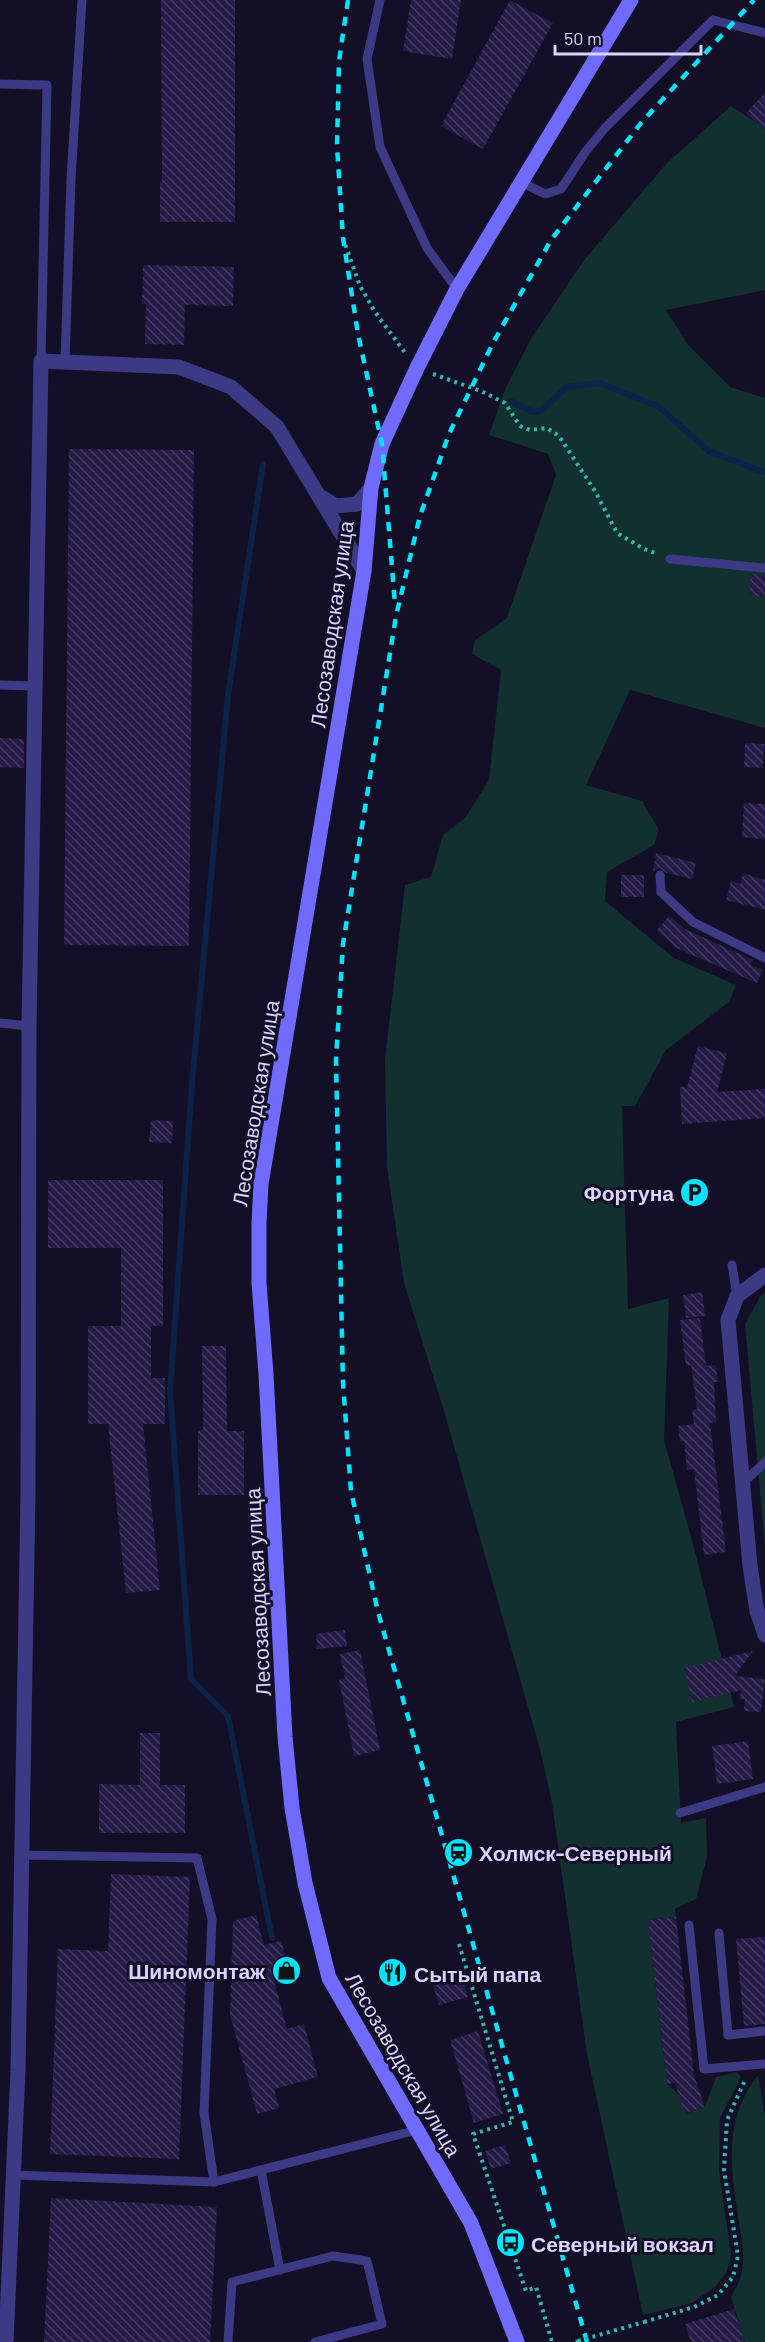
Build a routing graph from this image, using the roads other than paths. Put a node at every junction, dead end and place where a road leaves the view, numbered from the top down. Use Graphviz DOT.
graph roads {
  1 [pos="82,0"];
  2 [pos="380,0"];
  3 [pos="631,0"];
  4 [pos="765,33"];
  5 [pos="0,84"];
  6 [pos="521,182"];
  7 [pos="457,289"];
  8 [pos="42,361"];
  9 [pos="65,362"];
  10 [pos="371,488"];
  11 [pos="321,497"];
  12 [pos="670,559"];
  13 [pos="765,567"];
  14 [pos="364,571"];
  15 [pos="0,685"];
  16 [pos="36,686"];
  17 [pos="660,875"];
  18 [pos="765,958"];
  19 [pos="0,1023"];
  20 [pos="29,1026"];
  21 [pos="732,1265"];
  22 [pos="765,1275"];
  23 [pos="737,1296"];
  24 [pos="765,1462"];
  25 [pos="742,1484"];
  26 [pos="765,1635"];
  27 [pos="765,1786"];
  28 [pos="680,1813"];
  29 [pos="21,1855"];
  30 [pos="689,1925"];
  31 [pos="719,1933"];
  32 [pos="765,2031"];
  33 [pos="765,2064"];
  34 [pos="417,2130"];
  35 [pos="261,2170"];
  36 [pos="13,2175"];
  37 [pos="214,2182"];
  38 [pos="280,2270"];
  39 [pos="6,2342"];
  40 [pos="228,2342"];
  41 [pos="315,2342"];
  42 [pos="518,2342"];
  1 -- 9 [label="lane"];
  2 -- 7 [label="lane"];
  3 -- 6 [label="main road, Лесозаводская улица"];
  4 -- 6 [label="lane"];
  5 -- 8 [label="lane"];
  6 -- 7 [label="main road, Лесозаводская улица"];
  7 -- 10 [label="main road, Лесозаводская улица"];
  8 -- 9 [label="street"];
  8 -- 16 [label="street"];
  9 -- 11 [label="street"];
  10 -- 11 [label="street"];
  10 -- 14 [label="main road, Лесозаводская улица"];
  11 -- 14 [label="street"];
  12 -- 13 [label="lane"];
  14 -- 34 [label="main road, Лесозаводская улица"];
  15 -- 16 [label="lane"];
  16 -- 20 [label="street"];
  17 -- 18 [label="lane"];
  19 -- 20 [label="lane"];
  20 -- 29 [label="street"];
  21 -- 23 [label="lane"];
  22 -- 23 [label="street"];
  23 -- 25 [label="street"];
  24 -- 25 [label="lane"];
  25 -- 26 [label="street"];
  27 -- 28 [label="lane"];
  29 -- 36 [label="street"];
  29 -- 37 [label="lane"];
  30 -- 33 [label="lane"];
  31 -- 32 [label="lane"];
  34 -- 35 [label="lane"];
  34 -- 42 [label="main road, Лесозаводская улица"];
  35 -- 37 [label="lane"];
  35 -- 38 [label="lane"];
  36 -- 37 [label="lane"];
  36 -- 39 [label="street"];
  38 -- 40 [label="lane"];
  38 -- 41 [label="lane"];
}
